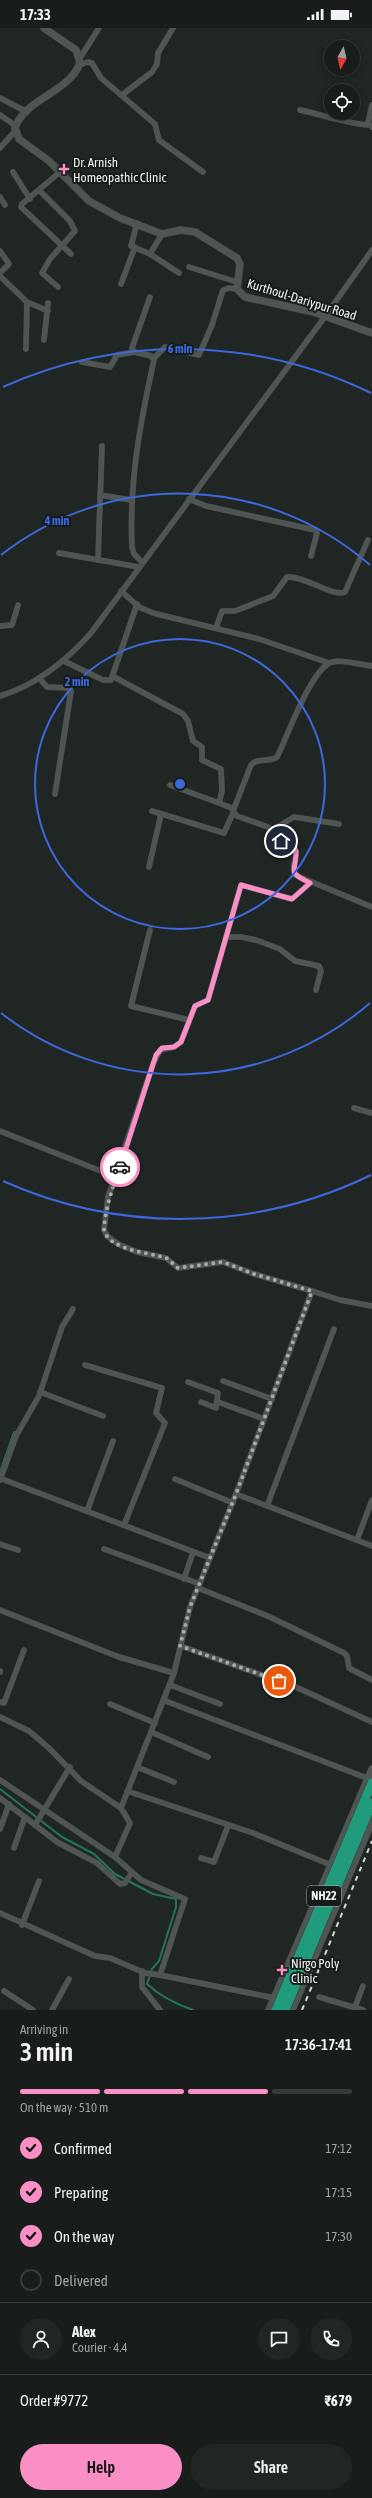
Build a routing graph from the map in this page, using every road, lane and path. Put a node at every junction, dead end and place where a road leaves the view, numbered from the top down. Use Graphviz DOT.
graph roads {
  1 [pos="44,28"];
  2 [pos="99,28"];
  3 [pos="173,28"];
  4 [pos="79,62"];
  5 [pos="122,95"];
  6 [pos="0,98"];
  7 [pos="372,105"];
  8 [pos="300,110"];
  9 [pos="27,112"];
  10 [pos="0,116"];
  11 [pos="370,126"];
  12 [pos="16,129"];
  13 [pos="0,148"];
  14 [pos="13,172"];
  15 [pos="60,172"];
  16 [pos="203,172"];
  17 [pos="40,191"];
  18 [pos="0,197"];
  19 [pos="30,199"];
  20 [pos="6,205"];
  21 [pos="137,223"];
  22 [pos="162,234"];
  23 [pos="63,246"];
  24 [pos="135,247"];
  25 [pos="372,250"];
  26 [pos="0,251"];
  27 [pos="71,254"];
  28 [pos="150,254"];
  29 [pos="189,267"];
  30 [pos="0,273"];
  31 [pos="179,273"];
  32 [pos="0,276"];
  33 [pos="121,284"];
  34 [pos="237,286"];
  35 [pos="58,287"];
  36 [pos="150,297"];
  37 [pos="27,302"];
  38 [pos="48,303"];
  39 [pos="48,311"];
  40 [pos="324,318"];
  41 [pos="372,333"];
  42 [pos="44,340"];
  43 [pos="26,349"];
  44 [pos="134,352"];
  45 [pos="154,358"];
  46 [pos="82,362"];
  47 [pos="102,446"];
  48 [pos="100,495"];
  49 [pos="189,499"];
  50 [pos="132,500"];
  51 [pos="368,540"];
  52 [pos="59,552"];
  53 [pos="312,556"];
  54 [pos="98,560"];
  55 [pos="140,564"];
  56 [pos="121,591"];
  57 [pos="18,604"];
  58 [pos="137,604"];
  59 [pos="0,626"];
  60 [pos="216,628"];
  61 [pos="64,661"];
  62 [pos="336,663"];
  63 [pos="372,666"];
  64 [pos="114,677"];
  65 [pos="39,678"];
  66 [pos="0,696"];
  67 [pos="170,785"];
  68 [pos="55,794"];
  69 [pos="219,803"];
  70 [pos="152,811"];
  71 [pos="233,811"];
  72 [pos="161,814"];
  73 [pos="339,824"];
  74 [pos="272,830"];
  75 [pos="149,867"];
  76 [pos="310,883"];
  77 [pos="372,907"];
  78 [pos="150,930"];
  79 [pos="226,937"];
  80 [pos="316,990"];
  81 [pos="189,1020"];
  82 [pos="354,1108"];
  83 [pos="372,1113"];
  84 [pos="0,1131"];
  85 [pos="116,1177"];
  86 [pos="312,1291"];
  87 [pos="372,1306"];
  88 [pos="74,1310"];
  89 [pos="334,1329"];
  90 [pos="85,1365"];
  91 [pos="224,1381"];
  92 [pos="188,1382"];
  93 [pos="40,1392"];
  94 [pos="272,1399"];
  95 [pos="201,1402"];
  96 [pos="218,1402"];
  97 [pos="103,1416"];
  98 [pos="264,1419"];
  99 [pos="112,1440"];
  100 [pos="175,1479"];
  101 [pos="1,1480"];
  102 [pos="236,1494"];
  103 [pos="372,1500"];
  104 [pos="233,1503"];
  105 [pos="267,1506"];
  106 [pos="87,1511"];
  107 [pos="124,1525"];
  108 [pos="356,1540"];
  109 [pos="0,1544"];
  110 [pos="372,1546"];
  111 [pos="104,1549"];
  112 [pos="18,1550"];
  113 [pos="193,1552"];
  114 [pos="210,1558"];
  115 [pos="184,1579"];
  116 [pos="199,1586"];
  117 [pos="0,1610"];
  118 [pos="180,1646"];
  119 [pos="24,1650"];
  120 [pos="174,1673"];
  121 [pos="372,1680"];
  122 [pos="170,1685"];
  123 [pos="164,1700"];
  124 [pos="0,1702"];
  125 [pos="110,1704"];
  126 [pos="220,1704"];
  127 [pos="0,1717"];
  128 [pos="155,1722"];
  129 [pos="372,1722"];
  130 [pos="151,1732"];
  131 [pos="208,1757"];
  132 [pos="137,1767"];
  133 [pos="70,1768"];
  134 [pos="372,1769"];
  135 [pos="0,1780"];
  136 [pos="371,1780"];
  137 [pos="174,1782"];
  138 [pos="128,1791"];
  139 [pos="0,1798"];
  140 [pos="372,1803"];
  141 [pos="9,1804"];
  142 [pos="121,1808"];
  143 [pos="46,1810"];
  144 [pos="25,1816"];
  145 [pos="372,1821"];
  146 [pos="35,1825"];
  147 [pos="228,1826"];
  148 [pos="0,1829"];
  149 [pos="14,1848"];
  150 [pos="115,1857"];
  151 [pos="201,1858"];
  152 [pos="331,1865"];
  153 [pos="131,1874"];
  154 [pos="40,1881"];
  155 [pos="0,1913"];
  156 [pos="22,1925"];
  157 [pos="144,1972"];
  158 [pos="157,1974"];
  159 [pos="69,1979"];
  160 [pos="363,1986"];
  161 [pos="279,1987"];
  162 [pos="4,1991"];
  163 [pos="298,1995"];
  164 [pos="319,1997"];
  165 [pos="274,1998"];
  166 [pos="355,2007"];
  167 [pos="162,2009"];
  168 [pos="33,2010"];
  169 [pos="52,2010"];
  170 [pos="269,2010"];
  171 [pos="276,2010"];
  172 [pos="285,2010"];
  173 [pos="292,2010"];
  174 [pos="362,2010"];
  1 -- 4 [label="street"];
  2 -- 4 [label="street"];
  3 -- 5 [label="street"];
  4 -- 5 [label="street"];
  4 -- 9 [label="street"];
  5 -- 16 [label="street"];
  6 -- 9 [label="street"];
  7 -- 11 [label="street"];
  8 -- 11 [label="street"];
  9 -- 12 [label="street"];
  10 -- 12 [label="street"];
  12 -- 13 [label="street"];
  12 -- 15 [label="street"];
  14 -- 19 [label="street"];
  15 -- 17 [label="street"];
  15 -- 21 [label="street"];
  17 -- 19 [label="street"];
  17 -- 23 [label="street"];
  18 -- 20 [label="street"];
  19 -- 23 [label="street"];
  21 -- 22 [label="street"];
  21 -- 24 [label="street"];
  22 -- 28 [label="street"];
  22 -- 34 [label="street, Kurthoul-Dariypur Road"];
  23 -- 27 [label="street"];
  23 -- 35 [label="street"];
  24 -- 28 [label="street"];
  24 -- 33 [label="street"];
  25 -- 40 [label="street"];
  26 -- 30 [label="street"];
  28 -- 31 [label="street"];
  29 -- 34 [label="street"];
  32 -- 37 [label="street"];
  34 -- 40 [label="street, Kurthoul-Dariypur Road"];
  34 -- 45 [label="street"];
  36 -- 44 [label="street"];
  37 -- 39 [label="street"];
  37 -- 43 [label="street"];
  38 -- 39 [label="street"];
  39 -- 42 [label="street"];
  40 -- 41 [label="street, Kurthoul-Dariypur Road"];
  40 -- 49 [label="street"];
  44 -- 45 [label="street"];
  44 -- 46 [label="street"];
  45 -- 50 [label="street"];
  47 -- 48 [label="street"];
  48 -- 50 [label="street"];
  48 -- 54 [label="street"];
  49 -- 53 [label="street"];
  49 -- 55 [label="street"];
  50 -- 55 [label="street"];
  51 -- 60 [label="street"];
  52 -- 54 [label="street"];
  54 -- 55 [label="street"];
  55 -- 56 [label="street"];
  56 -- 58 [label="street"];
  56 -- 61 [label="street"];
  57 -- 59 [label="street"];
  58 -- 60 [label="street"];
  58 -- 64 [label="street"];
  60 -- 62 [label="street"];
  61 -- 64 [label="street"];
  61 -- 65 [label="street"];
  62 -- 63 [label="street"];
  62 -- 71 [label="street"];
  64 -- 69 [label="street"];
  65 -- 66 [label="street"];
  65 -- 68 [label="street"];
  67 -- 69 [label="street"];
  69 -- 71 [label="street"];
  70 -- 72 [label="street"];
  71 -- 72 [label="street"];
  71 -- 74 [label="street"];
  72 -- 75 [label="street"];
  73 -- 74 [label="street"];
  74 -- 76 [label="street"];
  76 -- 77 [label="street"];
  76 -- 79 [label="street"];
  78 -- 81 [label="street"];
  79 -- 80 [label="street"];
  79 -- 81 [label="street"];
  81 -- 85 [label="street"];
  82 -- 83 [label="street"];
  84 -- 85 [label="street"];
  85 -- 86 [label="street"];
  86 -- 87 [label="street"];
  86 -- 94 [label="street"];
  88 -- 93 [label="street"];
  89 -- 105 [label="street"];
  90 -- 107 [label="street"];
  91 -- 94 [label="street"];
  92 -- 96 [label="street"];
  93 -- 97 [label="street"];
  93 -- 101 [label="street"];
  94 -- 98 [label="street"];
  95 -- 96 [label="street"];
  96 -- 98 [label="street"];
  98 -- 102 [label="street"];
  99 -- 106 [label="street"];
  100 -- 104 [label="street"];
  101 -- 106 [label="street"];
  102 -- 104 [label="street"];
  102 -- 105 [label="street"];
  103 -- 108 [label="street"];
  104 -- 114 [label="street"];
  105 -- 108 [label="street"];
  106 -- 107 [label="street"];
  107 -- 113 [label="street"];
  108 -- 110 [label="street"];
  109 -- 112 [label="street"];
  111 -- 115 [label="street"];
  113 -- 114 [label="street"];
  113 -- 115 [label="street"];
  114 -- 116 [label="street"];
  115 -- 116 [label="street"];
  116 -- 118 [label="street"];
  116 -- 121 [label="street"];
  117 -- 120 [label="street"];
  118 -- 120 [label="street"];
  118 -- 129 [label="street"];
  119 -- 124 [label="street"];
  120 -- 122 [label="street"];
  122 -- 123 [label="street"];
  122 -- 126 [label="street"];
  123 -- 128 [label="street"];
  123 -- 136 [label="street"];
  125 -- 128 [label="street"];
  127 -- 133 [label="street"];
  128 -- 130 [label="street"];
  130 -- 131 [label="street"];
  130 -- 132 [label="street"];
  132 -- 137 [label="street"];
  132 -- 138 [label="street"];
  133 -- 142 [label="street"];
  133 -- 143 [label="street"];
  134 -- 136 [label="street"];
  135 -- 143 [label="street"];
  136 -- 152 [label="street"];
  136 -- 171 [label="highway, NH22, bridge"];
  138 -- 142 [label="street"];
  138 -- 147 [label="street"];
  139 -- 141 [label="street"];
  140 -- 172 [label="highway, NH22, bridge"];
  141 -- 144 [label="street"];
  141 -- 148 [label="street"];
  142 -- 150 [label="street"];
  143 -- 146 [label="street"];
  143 -- 150 [label="street"];
  144 -- 146 [label="street"];
  144 -- 149 [label="street"];
  145 -- 163 [label="street"];
  146 -- 153 [label="street"];
  147 -- 151 [label="street"];
  147 -- 152 [label="street"];
  150 -- 153 [label="street"];
  152 -- 161 [label="street"];
  153 -- 158 [label="street"];
  154 -- 156 [label="street"];
  155 -- 156 [label="street"];
  156 -- 157 [label="street"];
  157 -- 158 [label="street"];
  157 -- 167 [label="street"];
  158 -- 165 [label="street"];
  159 -- 169 [label="street"];
  160 -- 166 [label="street"];
  161 -- 163 [label="street"];
  161 -- 165 [label="street"];
  162 -- 168 [label="street"];
  163 -- 173 [label="street"];
  164 -- 166 [label="street"];
  165 -- 170 [label="street"];
  166 -- 174 [label="street"];
}
